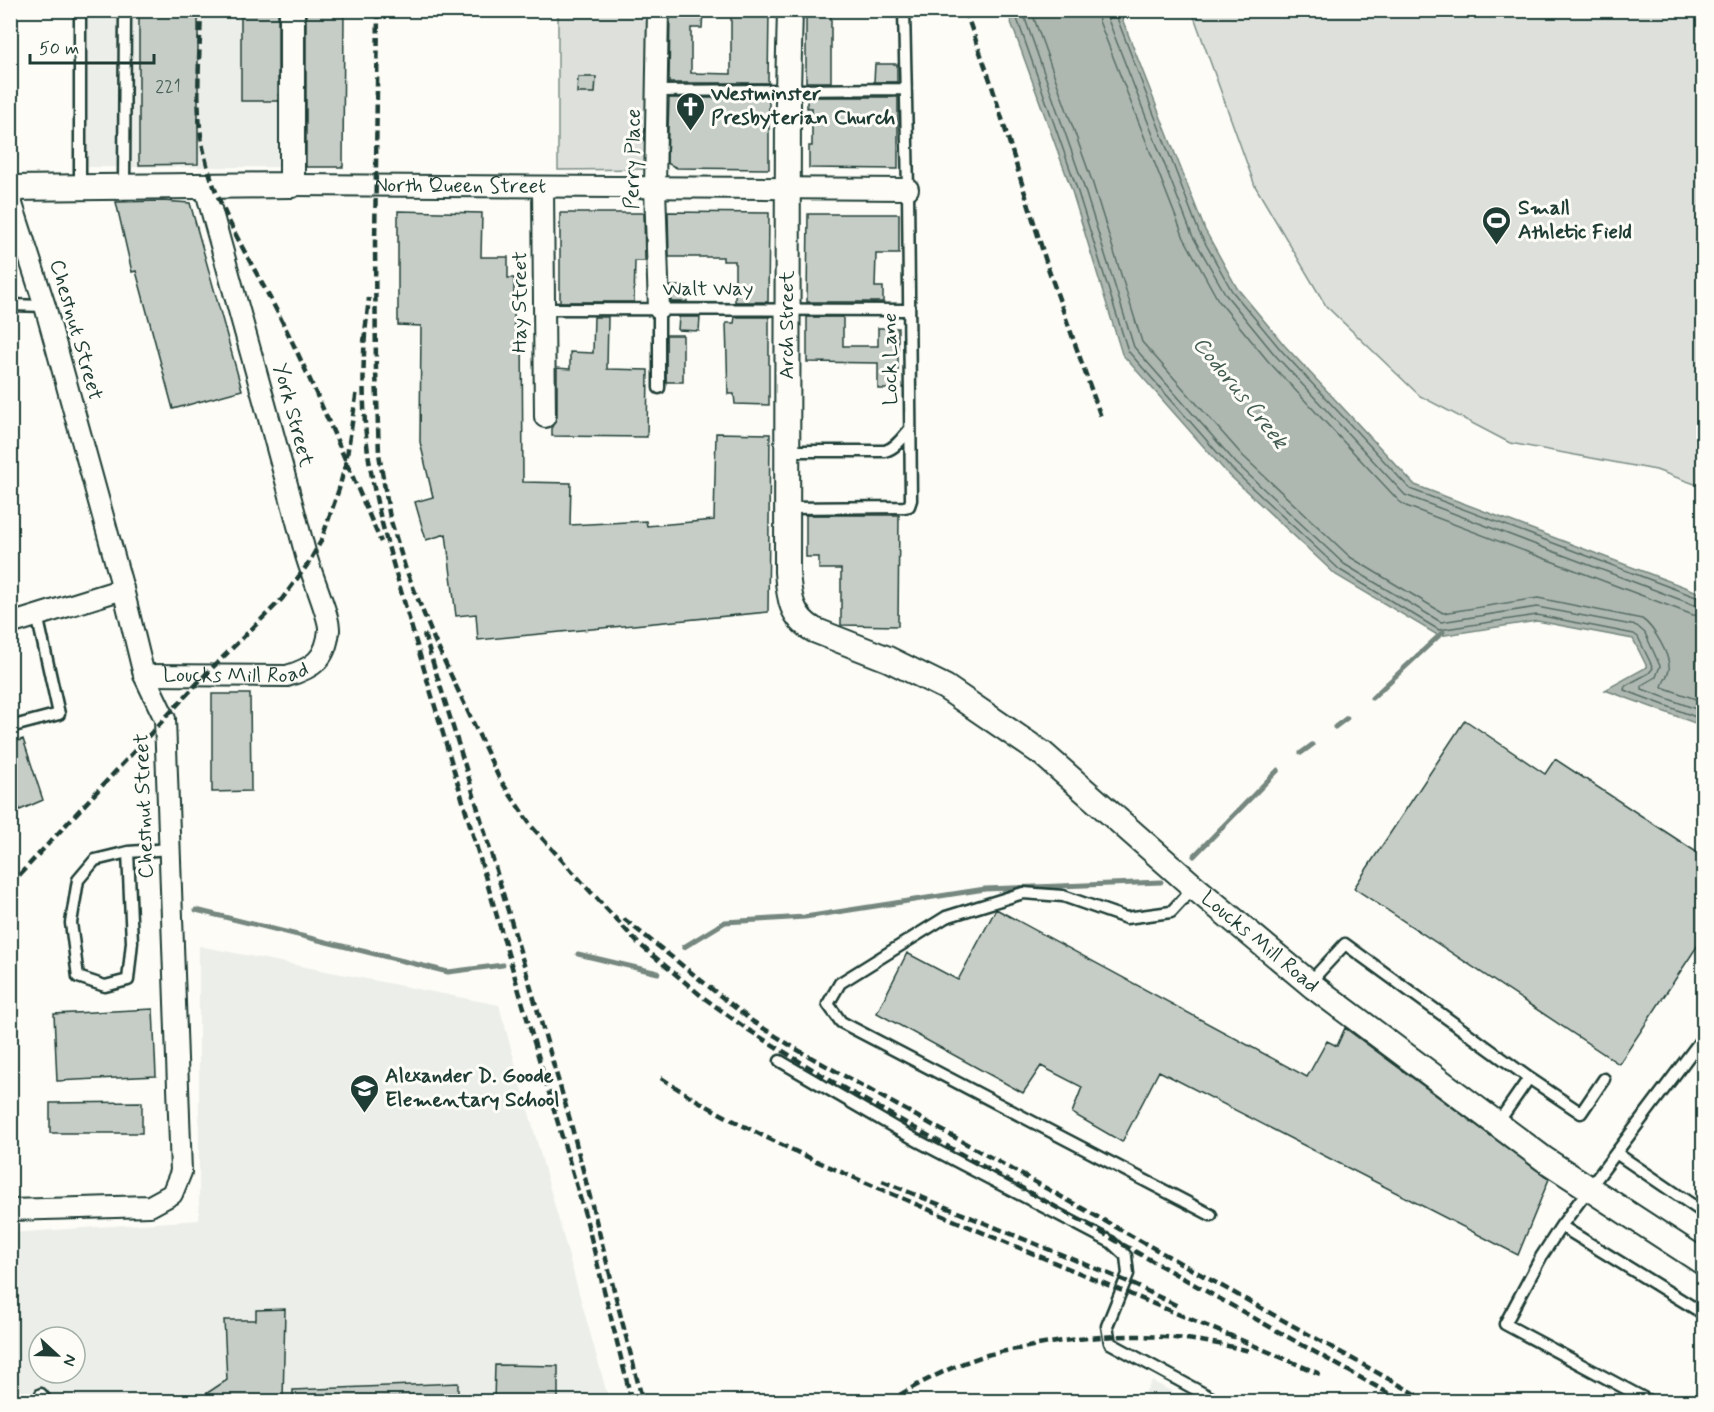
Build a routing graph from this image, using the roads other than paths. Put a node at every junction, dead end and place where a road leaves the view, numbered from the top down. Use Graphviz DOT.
graph roads {
  1 [pos="80,10"];
  2 [pos="125,10"];
  3 [pos="292,10"];
  4 [pos="658,10"];
  5 [pos="790,10"];
  6 [pos="904,10"];
  7 [pos="905,89"];
  8 [pos="658,91"];
  9 [pos="788,91"];
  10 [pos="292,185"];
  11 [pos="124,187"];
  12 [pos="205,187"];
  13 [pos="543,187"];
  14 [pos="10,188"];
  15 [pos="80,188"];
  16 [pos="655,188"];
  17 [pos="788,189"];
  18 [pos="908,189"];
  19 [pos="10,198"];
  20 [pos="10,305"];
  21 [pos="45,306"];
  22 [pos="787,308"];
  23 [pos="544,309"];
  24 [pos="659,309"];
  25 [pos="909,310"];
  26 [pos="659,388"];
  27 [pos="545,417"];
  28 [pos="910,429"];
  29 [pos="786,451"];
  30 [pos="787,508"];
  31 [pos="123,590"];
  32 [pos="37,615"];
  33 [pos="10,624"];
  34 [pos="814,630"];
  35 [pos="322,655"];
  36 [pos="144,675"];
  37 [pos="10,727"];
  38 [pos="170,849"];
  39 [pos="128,852"];
  40 [pos="1194,887"];
  41 [pos="1309,982"];
  42 [pos="1704,1036"];
  43 [pos="780,1061"];
  44 [pos="1529,1078"];
  45 [pos="1604,1079"];
  46 [pos="1497,1124"];
  47 [pos="1616,1154"];
  48 [pos="1590,1189"];
  49 [pos="10,1209"];
  50 [pos="1704,1213"];
  51 [pos="1211,1215"];
  52 [pos="1561,1226"];
  53 [pos="1704,1263"];
  54 [pos="1704,1314"];
  55 [pos="1219,1401"];
  56 [pos="1652,1401"];
  1 -- 15 [label="lane"];
  2 -- 11 [label="lane"];
  3 -- 10 [label="street"];
  4 -- 8 [label="street, Perry Place"];
  5 -- 9 [label="street, Arch Street"];
  6 -- 7 [label="lane, Lock Lane"];
  7 -- 9 [label="lane"];
  7 -- 18 [label="lane, Lock Lane"];
  8 -- 9 [label="lane"];
  8 -- 16 [label="street, Perry Place"];
  9 -- 17 [label="street, Arch Street"];
  10 -- 12 [label="street, North Queen Street"];
  10 -- 13 [label="street, North Queen Street"];
  11 -- 12 [label="street, North Queen Street"];
  11 -- 15 [label="street, North Queen Street"];
  12 -- 35 [label="street, York Street"];
  13 -- 16 [label="street, North Queen Street"];
  13 -- 23 [label="street, Hay Street"];
  14 -- 15 [label="street, North Queen Street"];
  16 -- 17 [label="street, North Queen Street"];
  16 -- 24 [label="street, Perry Place"];
  17 -- 18 [label="street, North Queen Street"];
  17 -- 22 [label="street, Arch Street"];
  18 -- 25 [label="lane, Lock Lane"];
  19 -- 21 [label="street, Chestnut Street"];
  20 -- 21 [label="lane"];
  21 -- 31 [label="street, Chestnut Street"];
  22 -- 24 [label="lane, Walt Way"];
  22 -- 25 [label="lane, Walt Way"];
  22 -- 29 [label="street, Arch Street"];
  23 -- 24 [label="lane, Walt Way"];
  23 -- 27 [label="street, Hay Street"];
  24 -- 26 [label="lane"];
  25 -- 28 [label="lane, Lock Lane"];
  28 -- 29 [label="lane"];
  28 -- 30 [label="lane, Lock Lane"];
  29 -- 30 [label="street, Arch Street"];
  30 -- 34 [label="street, Arch Street"];
  31 -- 32 [label="street"];
  31 -- 36 [label="street, Chestnut Street"];
  32 -- 33 [label="street"];
  32 -- 37 [label="lane"];
  34 -- 40 [label="street, Loucks Mill Road"];
  35 -- 36 [label="street, Loucks Mill Road"];
  36 -- 38 [label="street, Chestnut Street"];
  38 -- 39 [label="lane"];
  38 -- 49 [label="street, Chestnut Street"];
  39 -- 39 [label="lane"];
  40 -- 41 [label="street, Loucks Mill Road"];
  40 -- 51 [label="lane"];
  41 -- 44 [label="lane"];
  41 -- 46 [label="street, Loucks Mill Road"];
  42 -- 47 [label="lane"];
  43 -- 55 [label="lane"];
  44 -- 45 [label="lane"];
  44 -- 46 [label="lane"];
  46 -- 48 [label="street, Loucks Mill Road"];
  47 -- 48 [label="lane"];
  47 -- 50 [label="lane"];
  48 -- 52 [label="lane"];
  48 -- 53 [label="street, Loucks Mill Road"];
  52 -- 54 [label="lane"];
  52 -- 56 [label="lane"];
}
